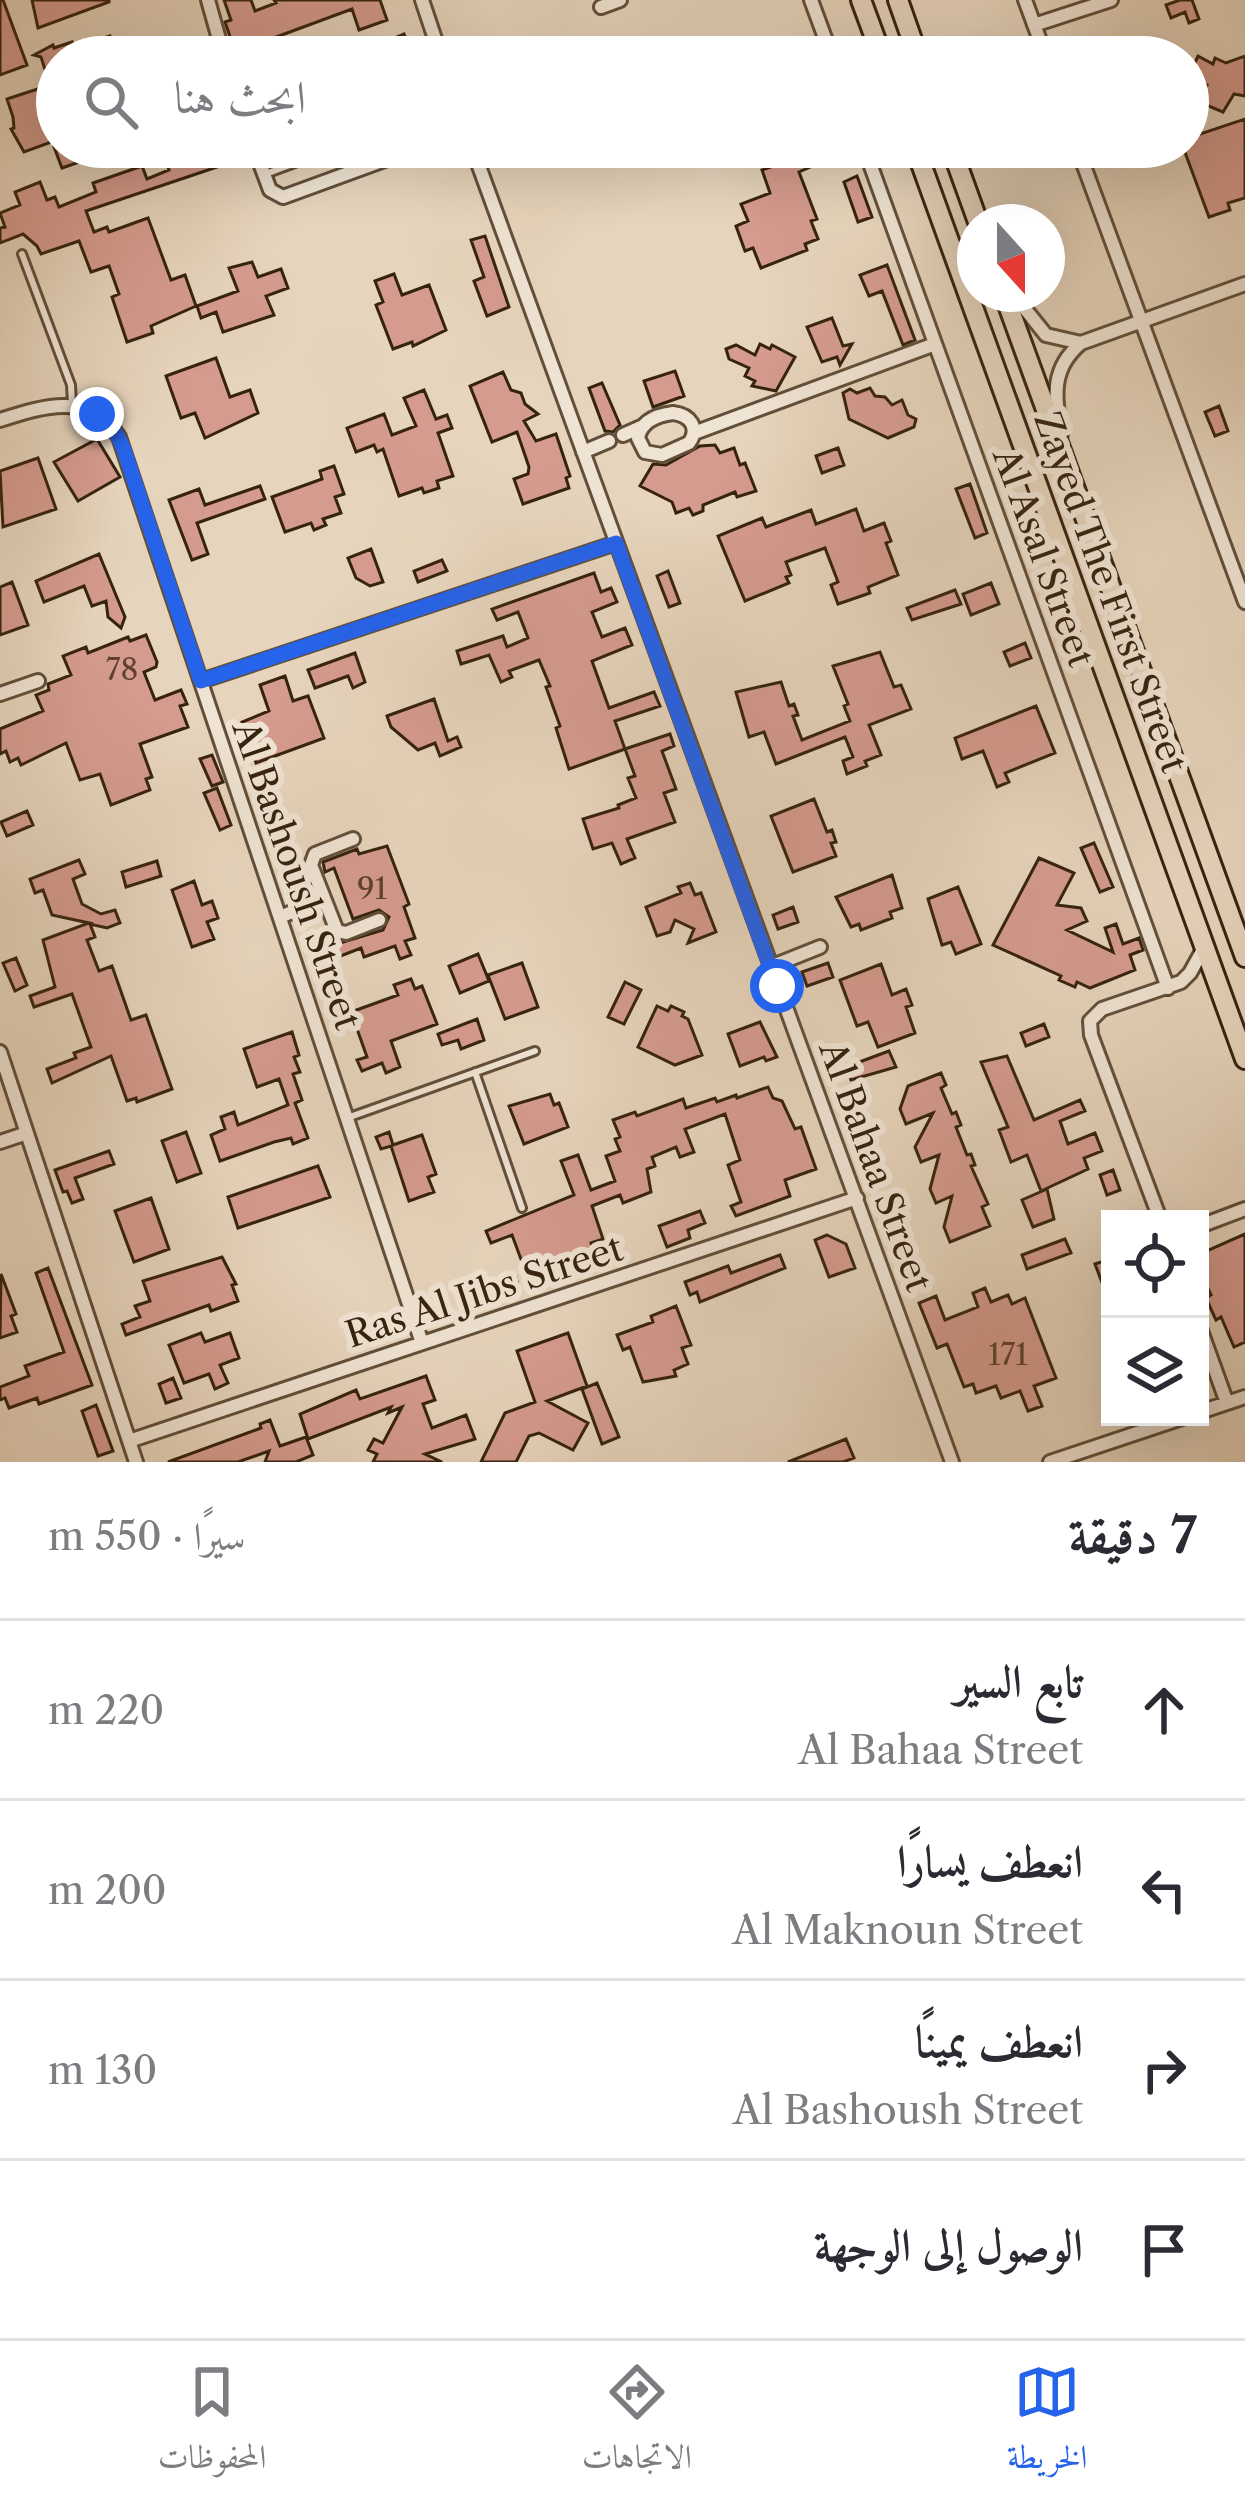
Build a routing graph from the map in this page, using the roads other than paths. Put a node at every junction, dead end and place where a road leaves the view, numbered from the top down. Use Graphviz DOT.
graph roads {
  1 [pos="208,0"];
  2 [pos="422,0"];
  3 [pos="620,0"];
  4 [pos="811,0"];
  5 [pos="861,0"];
  6 [pos="898,0"];
  7 [pos="1025,0"];
  8 [pos="1111,0"];
  9 [pos="601,7"];
  10 [pos="1034,25"];
  11 [pos="218,36"];
  12 [pos="435,36"];
  13 [pos="824,36"];
  14 [pos="874,36"];
  15 [pos="911,36"];
  16 [pos="1038,36"];
  17 [pos="261,168"];
  18 [pos="282,168"];
  19 [pos="365,168"];
  20 [pos="480,168"];
  21 [pos="872,168"];
  22 [pos="923,168"];
  23 [pos="959,168"];
  24 [pos="1085,168"];
  25 [pos="263,175"];
  26 [pos="972,204"];
  27 [pos="22,254"];
  28 [pos="1245,284"];
  29 [pos="1014,312"];
  30 [pos="1025,312"];
  31 [pos="1140,322"];
  32 [pos="1081,343"];
  33 [pos="935,344"];
  34 [pos="71,405"];
  35 [pos="0,420"];
  36 [pos="641,428"];
  37 [pos="694,434"];
  38 [pos="623,435"];
  39 [pos="609,441"];
  40 [pos="583,452"];
  41 [pos="1066,468"];
  42 [pos="616,543"];
  43 [pos="1245,602"];
  44 [pos="38,681"];
  45 [pos="201,681"];
  46 [pos="0,694"];
  47 [pos="353,839"];
  48 [pos="323,899"];
  49 [pos="280,916"];
  50 [pos="380,920"];
  51 [pos="820,947"];
  52 [pos="1204,947"];
  53 [pos="1245,957"];
  54 [pos="770,967"];
  55 [pos="1168,988"];
  56 [pos="535,1051"];
  57 [pos="0,1052"];
  58 [pos="1245,1059"];
  59 [pos="475,1072"];
  60 [pos="347,1118"];
  61 [pos="27,1133"];
  62 [pos="0,1142"];
  63 [pos="857,1198"];
  64 [pos="522,1208"];
  65 [pos="1245,1209"];
  66 [pos="1157,1210"];
  67 [pos="1209,1223"];
  68 [pos="422,1343"];
  69 [pos="1209,1353"];
  70 [pos="1245,1397"];
  71 [pos="1227,1403"];
  72 [pos="1209,1409"];
  73 [pos="1158,1426"];
  74 [pos="129,1441"];
  75 [pos="136,1462"];
  76 [pos="952,1462"];
  77 [pos="1050,1462"];
  1 -- 11 [label="street"];
  2 -- 12 [label="street"];
  3 -- 9 [label="street"];
  4 -- 13 [label="street"];
  5 -- 14 [label="main road"];
  6 -- 15 [label="main road"];
  7 -- 10 [label="street"];
  8 -- 10 [label="street"];
  10 -- 16 [label="street"];
  17 -- 25 [label="street"];
  18 -- 25 [label="lane"];
  19 -- 25 [label="street"];
  20 -- 40 [label="street, Al Bahaa Street"];
  21 -- 33 [label="street, Al Asal Street"];
  22 -- 52 [label="main road, Zayed The First Street"];
  23 -- 26 [label="main road"];
  24 -- 31 [label="street"];
  27 -- 34 [label="lane"];
  28 -- 31 [label="street"];
  29 -- 41 [label="main road, Zayed The First Street"];
  30 -- 32 [label="street"];
  31 -- 32 [label="street"];
  31 -- 43 [label="street"];
  32 -- 41 [label="street"];
  33 -- 37 [label="street"];
  33 -- 55 [label="street, Al Asal Street"];
  34 -- 35 [label="street"];
  34 -- 45 [label="street, Al Bashoush Street"];
  36 -- 37 [label="street"];
  36 -- 37 [label="street"];
  36 -- 38 [label="street"];
  39 -- 40 [label="street"];
  40 -- 42 [label="street, Al Bahaa Street"];
  41 -- 53 [label="main road, Zayed The First Street"];
  42 -- 45 [label="street"];
  42 -- 54 [label="street, Al Bahaa Street"];
  44 -- 46 [label="street"];
  45 -- 49 [label="street, Al Bashoush Street"];
  47 -- 48 [label="street"];
  48 -- 49 [label="street"];
  48 -- 50 [label="street"];
  49 -- 60 [label="street, Al Bashoush Street"];
  51 -- 54 [label="street"];
  52 -- 55 [label="street"];
  52 -- 58 [label="main road, Zayed The First Street"];
  54 -- 63 [label="street, Al Bahaa Street"];
  55 -- 66 [label="street"];
  56 -- 59 [label="lane"];
  57 -- 61 [label="street"];
  59 -- 60 [label="lane"];
  59 -- 64 [label="lane"];
  60 -- 68 [label="street, Al Bashoush Street"];
  61 -- 62 [label="street"];
  61 -- 74 [label="street"];
  63 -- 68 [label="street, Ras Al Jibs Street"];
  63 -- 76 [label="street, Al Bahaa Street"];
  65 -- 67 [label="street"];
  68 -- 74 [label="street, Ras Al Jibs Street"];
  69 -- 71 [label="street"];
  70 -- 71 [label="street"];
  71 -- 72 [label="street"];
  73 -- 77 [label="street"];
  74 -- 75 [label="street"];
}
